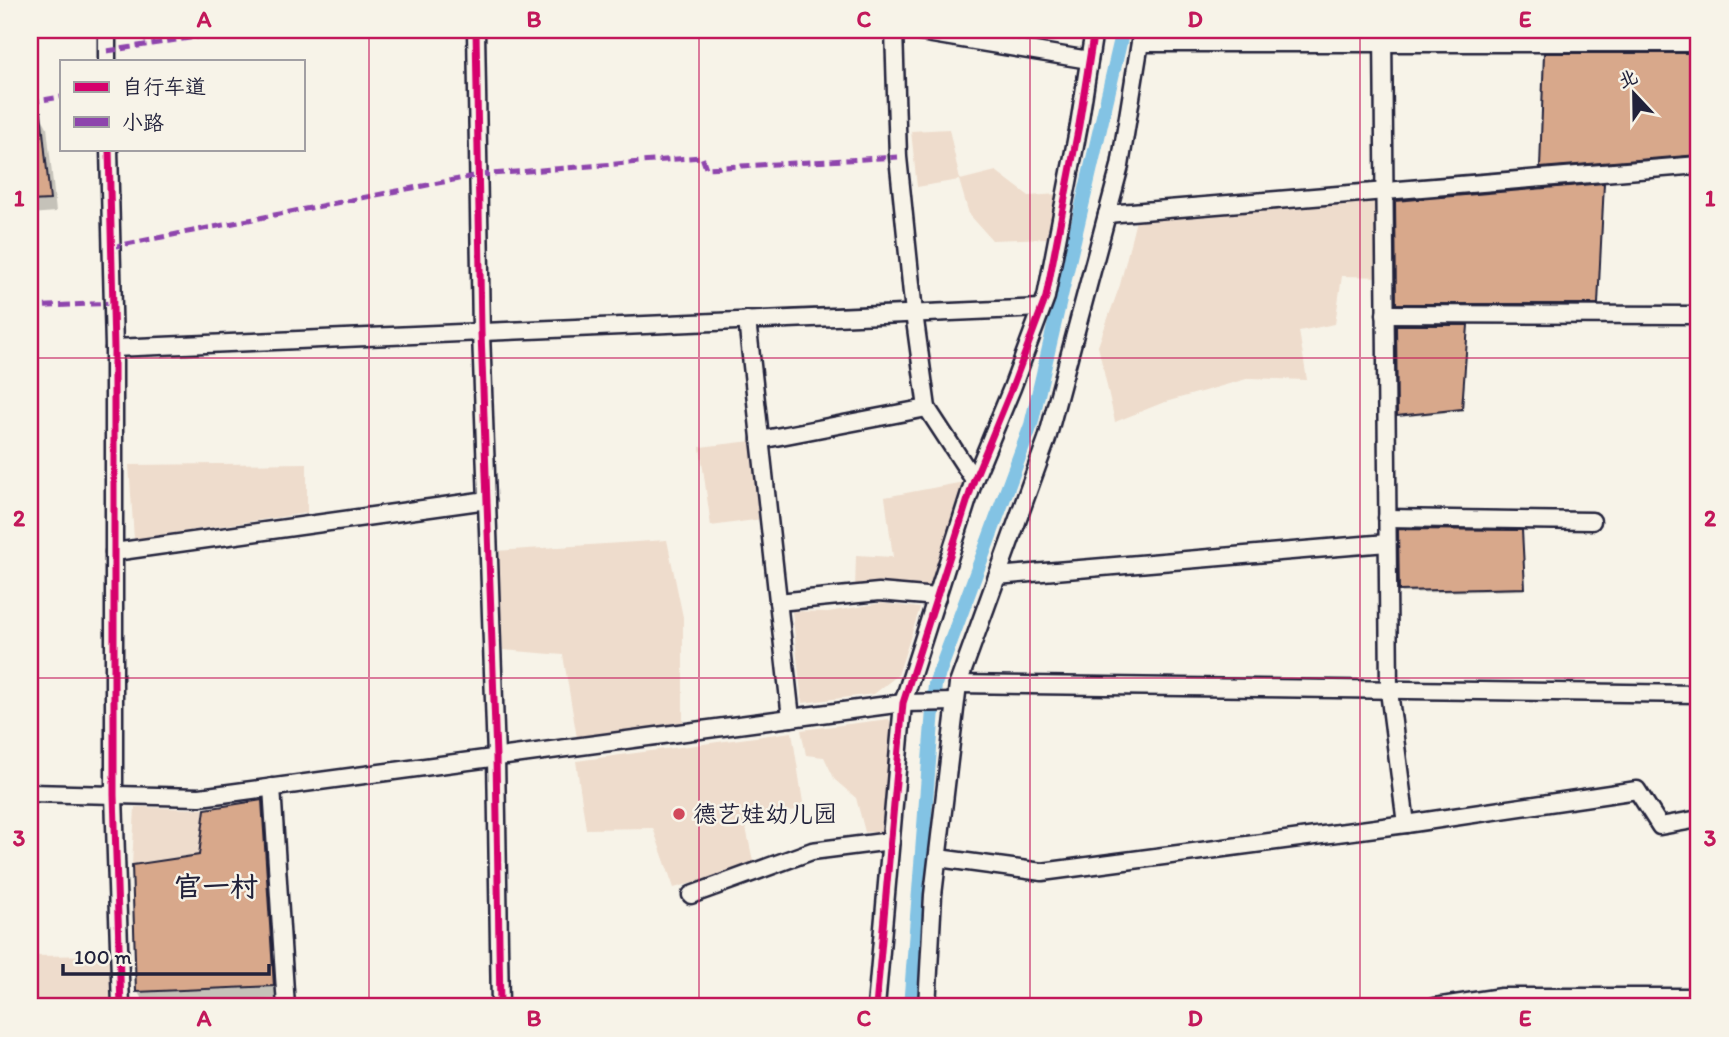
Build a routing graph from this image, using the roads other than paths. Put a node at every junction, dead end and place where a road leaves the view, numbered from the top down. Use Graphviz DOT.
graph roads {
  1 [pos="107,30"];
  2 [pos="477,30"];
  3 [pos="894,30"];
  4 [pos="908,30"];
  5 [pos="1094,30"];
  6 [pos="1141,36"];
  7 [pos="1383,36"];
  8 [pos="1699,43"];
  9 [pos="107,60"];
  10 [pos="1089,60"];
  11 [pos="109,150"];
  12 [pos="1699,164"];
  13 [pos="1384,191"];
  14 [pos="1107,214"];
  15 [pos="1041,308"];
  16 [pos="914,313"];
  17 [pos="1385,314"];
  18 [pos="1699,315"];
  19 [pos="747,320"];
  20 [pos="481,332"];
  21 [pos="114,348"];
  22 [pos="927,408"];
  23 [pos="760,440"];
  24 [pos="974,480"];
  25 [pos="487,500"];
  26 [pos="1387,517"];
  27 [pos="1592,521"];
  28 [pos="1387,543"];
  29 [pos="114,552"];
  30 [pos="997,576"];
  31 [pos="937,597"];
  32 [pos="778,602"];
  33 [pos="958,684"];
  34 [pos="1389,691"];
  35 [pos="1699,694"];
  36 [pos="955,702"];
  37 [pos="903,703"];
  38 [pos="791,718"];
  39 [pos="496,757"];
  40 [pos="272,787"];
  41 [pos="30,793"];
  42 [pos="114,794"];
  43 [pos="1699,819"];
  44 [pos="1406,824"];
  45 [pos="891,841"];
  46 [pos="938,858"];
  47 [pos="691,895"];
  48 [pos="1699,997"];
  49 [pos="121,1007"];
  50 [pos="286,1007"];
  51 [pos="500,1007"];
  52 [pos="876,1007"];
  53 [pos="927,1007"];
  54 [pos="1435,1007"];
  1 -- 9 [label="street"];
  2 -- 20 [label="street"];
  3 -- 16 [label="street"];
  4 -- 10 [label="street"];
  5 -- 10 [label="street"];
  6 -- 7 [label="street"];
  6 -- 14 [label="street"];
  7 -- 8 [label="street"];
  7 -- 13 [label="street"];
  10 -- 15 [label="street"];
  11 -- 21 [label="street"];
  12 -- 13 [label="street"];
  13 -- 14 [label="street"];
  13 -- 17 [label="street"];
  14 -- 30 [label="street"];
  15 -- 16 [label="street"];
  15 -- 24 [label="street"];
  16 -- 19 [label="street"];
  16 -- 22 [label="street"];
  17 -- 18 [label="street"];
  17 -- 26 [label="street"];
  19 -- 20 [label="street"];
  19 -- 23 [label="street"];
  20 -- 21 [label="street"];
  20 -- 25 [label="street"];
  21 -- 29 [label="street"];
  22 -- 23 [label="street"];
  22 -- 24 [label="street"];
  23 -- 32 [label="street"];
  24 -- 31 [label="street"];
  25 -- 29 [label="street"];
  25 -- 39 [label="street"];
  26 -- 27 [label="street"];
  26 -- 28 [label="street"];
  28 -- 30 [label="street"];
  28 -- 34 [label="street"];
  29 -- 42 [label="street"];
  30 -- 33 [label="street"];
  31 -- 32 [label="street"];
  31 -- 37 [label="street"];
  32 -- 38 [label="street"];
  33 -- 34 [label="street"];
  33 -- 36 [label="street"];
  34 -- 35 [label="street"];
  34 -- 44 [label="street"];
  36 -- 37 [label="street"];
  36 -- 46 [label="street"];
  37 -- 38 [label="street"];
  37 -- 45 [label="street"];
  38 -- 39 [label="street"];
  39 -- 40 [label="street"];
  39 -- 51 [label="street"];
  40 -- 42 [label="street"];
  40 -- 50 [label="street"];
  41 -- 42 [label="street"];
  42 -- 49 [label="street"];
  43 -- 44 [label="street"];
  44 -- 46 [label="street"];
  45 -- 47 [label="street"];
  45 -- 52 [label="street"];
  46 -- 53 [label="street"];
  48 -- 54 [label="street"];
}
